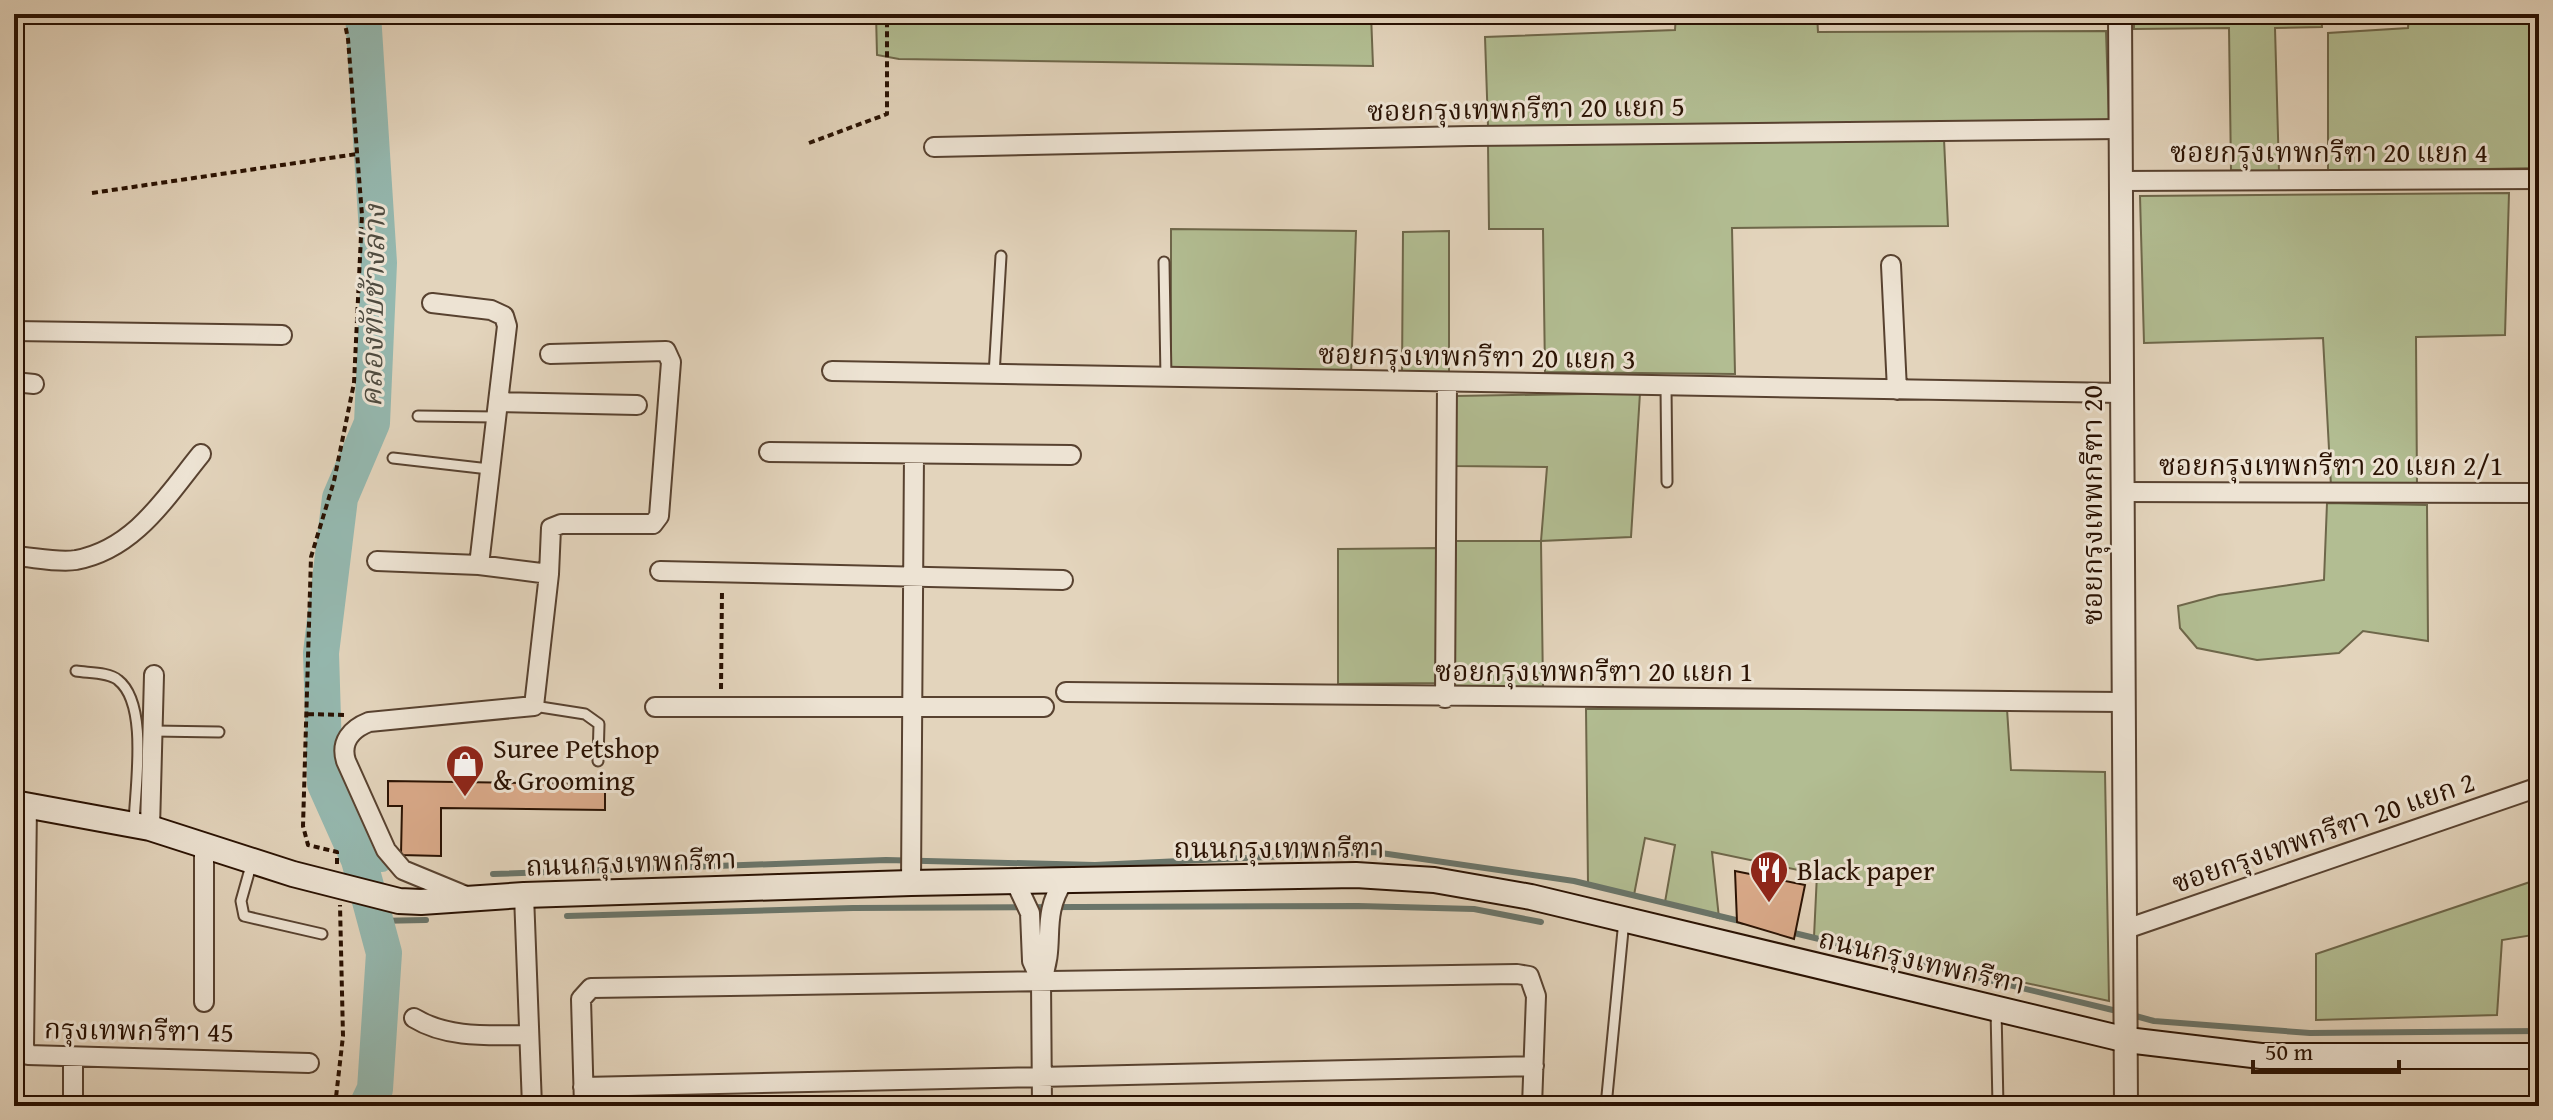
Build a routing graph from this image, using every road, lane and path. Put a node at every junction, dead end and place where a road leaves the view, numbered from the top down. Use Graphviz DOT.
graph roads {
  1 [pos="343,14"];
  2 [pos="887,14"];
  3 [pos="2120,14"];
  4 [pos="2119,129"];
  5 [pos="809,143"];
  6 [pos="934,147"];
  7 [pos="357,154"];
  8 [pos="2539,179"];
  9 [pos="2119,181"];
  10 [pos="92,193"];
  11 [pos="1001,256"];
  12 [pos="1164,262"];
  13 [pos="1891,265"];
  14 [pos="432,303"];
  15 [pos="14,331"];
  16 [pos="282,335"];
  17 [pos="550,354"];
  18 [pos="832,371"];
  19 [pos="994,375"];
  20 [pos="1166,378"];
  21 [pos="14,382"];
  22 [pos="1447,383"];
  23 [pos="34,384"];
  24 [pos="1666,387"];
  25 [pos="1897,390"];
  26 [pos="2121,393"];
  27 [pos="637,405"];
  28 [pos="497,409"];
  29 [pos="418,416"];
  30 [pos="769,452"];
  31 [pos="201,454"];
  32 [pos="914,454"];
  33 [pos="1071,455"];
  34 [pos="393,458"];
  35 [pos="489,469"];
  36 [pos="1667,482"];
  37 [pos="2122,492"];
  38 [pos="2539,493"];
  39 [pos="14,556"];
  40 [pos="377,561"];
  41 [pos="479,565"];
  42 [pos="660,571"];
  43 [pos="722,573"];
  44 [pos="549,574"];
  45 [pos="913,577"];
  46 [pos="1063,580"];
  47 [pos="76,671"];
  48 [pos="154,675"];
  49 [pos="1066,692"];
  50 [pos="1445,698"];
  51 [pos="2122,702"];
  52 [pos="534,706"];
  53 [pos="655,707"];
  54 [pos="721,707"];
  55 [pos="912,707"];
  56 [pos="1044,707"];
  57 [pos="308,714"];
  58 [pos="345,715"];
  59 [pos="153,731"];
  60 [pos="219,732"];
  61 [pos="598,761"];
  62 [pos="2539,787"];
  63 [pos="21,804"];
  64 [pos="142,826"];
  65 [pos="204,844"];
  66 [pos="252,862"];
  67 [pos="338,868"];
  68 [pos="911,876"];
  69 [pos="1064,880"];
  70 [pos="1015,881"];
  71 [pos="524,895"];
  72 [pos="339,899"];
  73 [pos="474,900"];
  74 [pos="1624,920"];
  75 [pos="2126,929"];
  76 [pos="322,934"];
  77 [pos="1041,981"];
  78 [pos="204,1002"];
  79 [pos="1996,1009"];
  80 [pos="414,1018"];
  81 [pos="2127,1031"];
  82 [pos="529,1035"];
  83 [pos="2539,1056"];
  84 [pos="73,1058"];
  85 [pos="309,1063"];
  86 [pos="1534,1066"];
  87 [pos="1042,1077"];
  88 [pos="583,1087"];
  89 [pos="73,1106"];
  90 [pos="335,1106"];
  91 [pos="532,1106"];
  92 [pos="584,1106"];
  93 [pos="1042,1106"];
  94 [pos="1532,1106"];
  95 [pos="1606,1106"];
  96 [pos="1998,1106"];
  97 [pos="2126,1106"];
  1 -- 7 [label="path"];
  2 -- 5 [label="path"];
  3 -- 4 [label="street, ซอยกรุงเทพกรีฑา 20"];
  4 -- 6 [label="street, ซอยกรุงเทพกรีฑา 20 แยก 5"];
  4 -- 9 [label="street, ซอยกรุงเทพกรีฑา 20"];
  7 -- 10 [label="path"];
  7 -- 57 [label="path"];
  8 -- 9 [label="street, ซอยกรุงเทพกรีฑา 20 แยก 4"];
  9 -- 26 [label="street, ซอยกรุงเทพกรีฑา 20"];
  11 -- 19 [label="lane"];
  12 -- 20 [label="lane"];
  13 -- 25 [label="street"];
  14 -- 28 [label="street"];
  15 -- 16 [label="street"];
  17 -- 44 [label="street"];
  18 -- 19 [label="street, ซอยกรุงเทพกรีฑา 20 แยก 3"];
  19 -- 20 [label="street, ซอยกรุงเทพกรีฑา 20 แยก 3"];
  20 -- 22 [label="street, ซอยกรุงเทพกรีฑา 20 แยก 3"];
  21 -- 23 [label="street"];
  22 -- 24 [label="street, ซอยกรุงเทพกรีฑา 20 แยก 3"];
  22 -- 50 [label="street"];
  24 -- 25 [label="street, ซอยกรุงเทพกรีฑา 20 แยก 3"];
  24 -- 36 [label="lane"];
  25 -- 26 [label="street, ซอยกรุงเทพกรีฑา 20 แยก 3"];
  26 -- 37 [label="street, ซอยกรุงเทพกรีฑา 20"];
  27 -- 28 [label="street"];
  28 -- 29 [label="lane"];
  28 -- 35 [label="street"];
  30 -- 32 [label="street"];
  31 -- 39 [label="street"];
  32 -- 33 [label="street"];
  32 -- 45 [label="street"];
  34 -- 35 [label="lane"];
  35 -- 41 [label="street"];
  37 -- 38 [label="street, ซอยกรุงเทพกรีฑา 20 แยก 2/1"];
  37 -- 51 [label="street, ซอยกรุงเทพกรีฑา 20"];
  40 -- 41 [label="street"];
  41 -- 44 [label="street"];
  42 -- 43 [label="street"];
  43 -- 45 [label="street"];
  43 -- 54 [label="path"];
  44 -- 52 [label="street"];
  45 -- 46 [label="street"];
  45 -- 55 [label="street"];
  47 -- 64 [label="lane"];
  48 -- 59 [label="street"];
  49 -- 50 [label="street, ซอยกรุงเทพกรีฑา 20 แยก 1"];
  50 -- 51 [label="street, ซอยกรุงเทพกรีฑา 20 แยก 1"];
  51 -- 75 [label="street, ซอยกรุงเทพกรีฑา 20"];
  52 -- 61 [label="lane"];
  52 -- 73 [label="street"];
  53 -- 54 [label="street"];
  54 -- 55 [label="street"];
  55 -- 56 [label="street"];
  55 -- 68 [label="street"];
  57 -- 58 [label="path"];
  57 -- 67 [label="path"];
  59 -- 60 [label="lane"];
  59 -- 64 [label="street"];
  62 -- 75 [label="street, ซอยกรุงเทพกรีฑา 20 แยก 2"];
  63 -- 64 [label="main road, ถนนกรุงเทพกรีฑา"];
  63 -- 84 [label="street, กรุงเทพกรีฑา 45"];
  64 -- 65 [label="main road, ถนนกรุงเทพกรีฑา"];
  65 -- 66 [label="main road, ถนนกรุงเทพกรีฑา"];
  65 -- 78 [label="street"];
  66 -- 73 [label="main road, ถนนกรุงเทพกรีฑา"];
  66 -- 76 [label="lane"];
  68 -- 70 [label="main road, ถนนกรุงเทพกรีฑา"];
  68 -- 71 [label="main road, ถนนกรุงเทพกรีฑา"];
  69 -- 70 [label="main road, ถนนกรุงเทพกรีฑา"];
  69 -- 74 [label="main road, ถนนกรุงเทพกรีฑา"];
  69 -- 77 [label="street"];
  70 -- 77 [label="street"];
  71 -- 73 [label="main road, ถนนกรุงเทพกรีฑา"];
  71 -- 82 [label="street"];
  72 -- 90 [label="path"];
  74 -- 79 [label="main road, ถนนกรุงเทพกรีฑา"];
  74 -- 95 [label="lane"];
  75 -- 81 [label="street, ซอยกรุงเทพกรีฑา 20"];
  77 -- 86 [label="street"];
  77 -- 87 [label="street"];
  77 -- 88 [label="street"];
  79 -- 81 [label="main road, ถนนกรุงเทพกรีฑา"];
  79 -- 96 [label="lane"];
  80 -- 82 [label="street"];
  81 -- 83 [label="main road, ถนนกรุงเทพกรีฑา"];
  81 -- 97 [label="street, ซอยกรุงเทพกรีฑา 20"];
  82 -- 91 [label="street"];
  84 -- 85 [label="street, กรุงเทพกรีฑา 45"];
  84 -- 89 [label="street"];
  86 -- 87 [label="street"];
  86 -- 94 [label="street"];
  87 -- 88 [label="street"];
  87 -- 93 [label="street"];
  88 -- 92 [label="street"];
}
